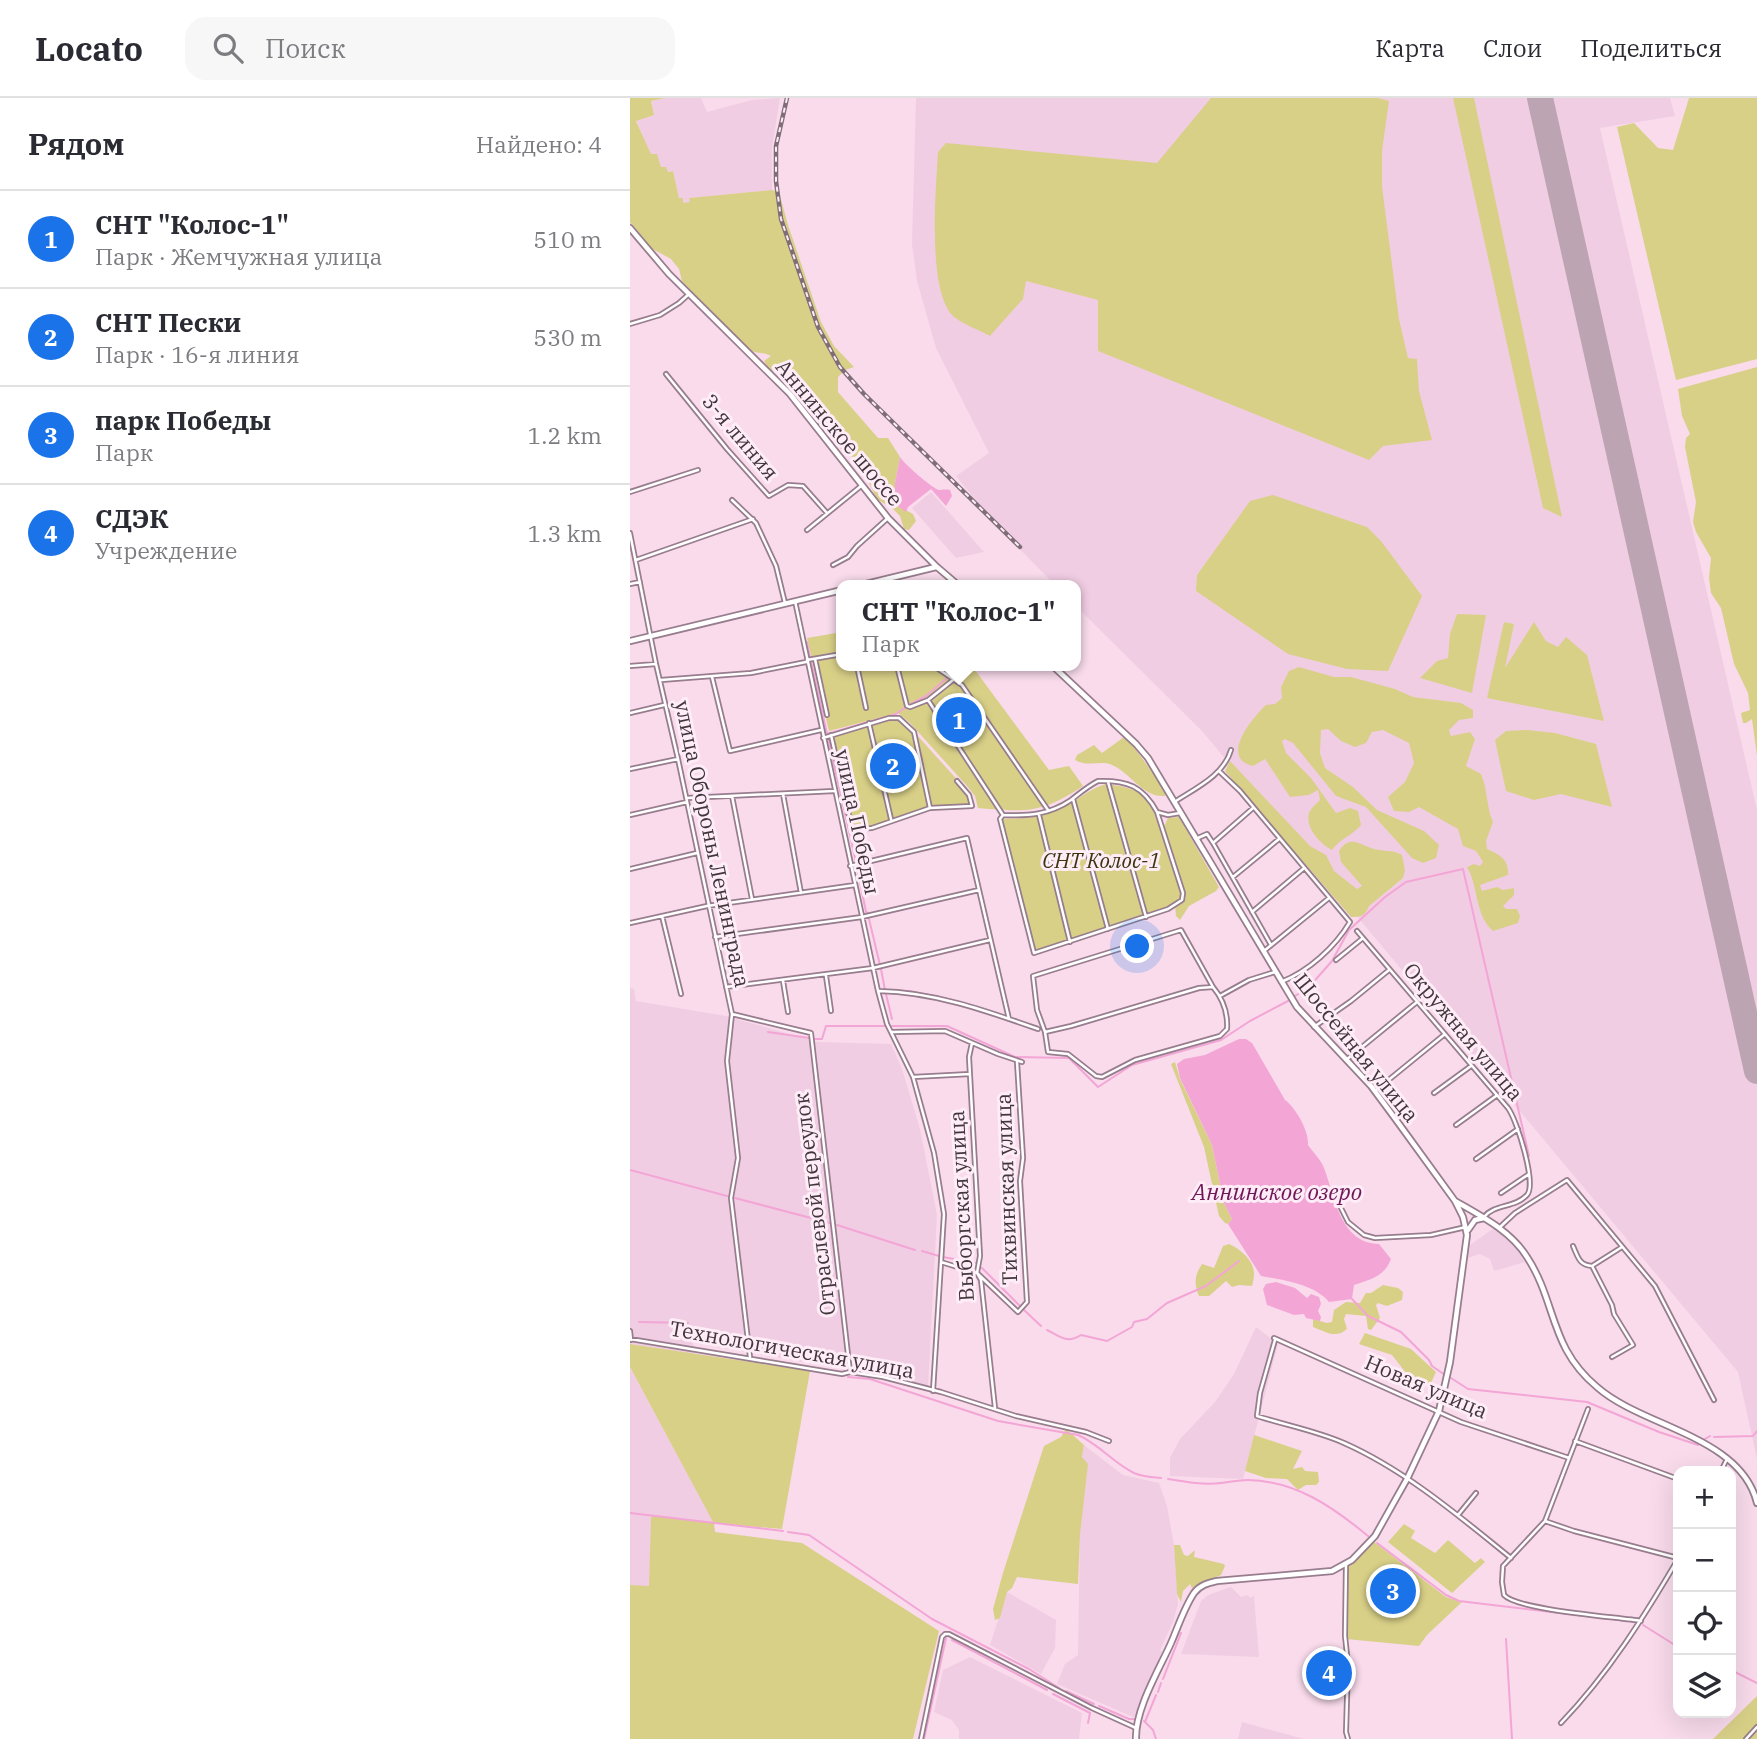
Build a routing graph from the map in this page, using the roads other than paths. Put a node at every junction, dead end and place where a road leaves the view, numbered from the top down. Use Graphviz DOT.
graph roads {
  1 [pos="630,228"];
  2 [pos="689,294"];
  3 [pos="630,324"];
  4 [pos="666,374"];
  5 [pos="698,470"];
  6 [pos="862,485"];
  7 [pos="630,492"];
  8 [pos="732,500"];
  9 [pos="827,513"];
  10 [pos="888,518"];
  11 [pos="753,519"];
  12 [pos="807,530"];
  13 [pos="630,533"];
  14 [pos="632,555"];
  15 [pos="636,560"];
  16 [pos="834,565"];
  17 [pos="937,567"];
  18 [pos="883,580"];
  19 [pos="952,580"];
  20 [pos="641,582"];
  21 [pos="630,584"];
  22 [pos="836,591"];
  23 [pos="795,601"];
  24 [pos="786,604"];
  25 [pos="648,637"];
  26 [pos="630,641"];
  27 [pos="836,654"];
  28 [pos="815,659"];
  29 [pos="807,661"];
  30 [pos="656,664"];
  31 [pos="630,666"];
  32 [pos="858,671"];
  33 [pos="898,671"];
  34 [pos="940,671"];
  35 [pos="1058,671"];
  36 [pos="712,677"];
  37 [pos="661,680"];
  38 [pos="953,680"];
  39 [pos="928,700"];
  40 [pos="666,704"];
  41 [pos="866,708"];
  42 [pos="630,713"];
  43 [pos="827,715"];
  44 [pos="869,723"];
  45 [pos="821,730"];
  46 [pos="831,735"];
  47 [pos="823,738"];
  48 [pos="1231,750"];
  49 [pos="678,758"];
  50 [pos="630,769"];
  51 [pos="1219,771"];
  52 [pos="957,780"];
  53 [pos="1108,781"];
  54 [pos="834,791"];
  55 [pos="783,793"];
  56 [pos="732,796"];
  57 [pos="1073,799"];
  58 [pos="687,800"];
  59 [pos="1176,801"];
  60 [pos="930,808"];
  61 [pos="1254,808"];
  62 [pos="1049,811"];
  63 [pos="1157,811"];
  64 [pos="1182,812"];
  65 [pos="630,815"];
  66 [pos="1003,815"];
  67 [pos="1039,815"];
  68 [pos="891,821"];
  69 [pos="1198,838"];
  70 [pos="1279,839"];
  71 [pos="1213,843"];
  72 [pos="697,853"];
  73 [pos="850,866"];
  74 [pos="1304,868"];
  75 [pos="630,869"];
  76 [pos="1233,877"];
  77 [pos="855,885"];
  78 [pos="979,890"];
  79 [pos="801,892"];
  80 [pos="1329,898"];
  81 [pos="752,899"];
  82 [pos="707,906"];
  83 [pos="1252,912"];
  84 [pos="662,916"];
  85 [pos="862,917"];
  86 [pos="1146,917"];
  87 [pos="630,923"];
  88 [pos="1108,929"];
  89 [pos="1357,931"];
  90 [pos="715,937"];
  91 [pos="1363,938"];
  92 [pos="990,940"];
  93 [pos="1070,942"];
  94 [pos="1271,946"];
  95 [pos="1263,951"];
  96 [pos="1336,960"];
  97 [pos="873,968"];
  98 [pos="1390,969"];
  99 [pos="1275,972"];
  100 [pos="825,975"];
  101 [pos="783,981"];
  102 [pos="1281,982"];
  103 [pos="726,987"];
  104 [pos="1213,987"];
  105 [pos="878,991"];
  106 [pos="681,994"];
  107 [pos="1220,996"];
  108 [pos="1418,1002"];
  109 [pos="831,1011"];
  110 [pos="788,1012"];
  111 [pos="732,1014"];
  112 [pos="1009,1019"];
  113 [pos="1314,1027"];
  114 [pos="1038,1029"];
  115 [pos="891,1032"];
  116 [pos="1045,1032"];
  117 [pos="1446,1034"];
  118 [pos="972,1043"];
  119 [pos="1161,1054"];
  120 [pos="1162,1060"];
  121 [pos="1346,1060"];
  122 [pos="1017,1062"];
  123 [pos="1022,1062"];
  124 [pos="1472,1065"];
  125 [pos="970,1074"];
  126 [pos="913,1077"];
  127 [pos="1375,1091"];
  128 [pos="1434,1093"];
  129 [pos="1497,1095"];
  130 [pos="1456,1125"];
  131 [pos="1518,1129"];
  132 [pos="1476,1159"];
  133 [pos="1529,1174"];
  134 [pos="1337,1189"];
  135 [pos="1501,1193"];
  136 [pos="1455,1201"];
  137 [pos="1484,1218"];
  138 [pos="1466,1227"];
  139 [pos="1499,1228"];
  140 [pos="1466,1234"];
  141 [pos="1573,1246"];
  142 [pos="1623,1247"];
  143 [pos="941,1262"];
  144 [pos="1592,1266"];
  145 [pos="977,1273"];
  146 [pos="630,1331"];
  147 [pos="631,1339"];
  148 [pos="750,1357"];
  149 [pos="1612,1357"];
  150 [pos="850,1372"];
  151 [pos="933,1391"];
  152 [pos="1714,1400"];
  153 [pos="995,1409"];
  154 [pos="1588,1409"];
  155 [pos="1439,1411"];
  156 [pos="1109,1441"];
  157 [pos="1575,1441"];
  158 [pos="1569,1458"];
  159 [pos="1727,1459"];
  160 [pos="1724,1466"];
  161 [pos="1673,1477"];
  162 [pos="1407,1479"];
  163 [pos="1476,1493"];
  164 [pos="1757,1503"];
  165 [pos="1458,1515"];
  166 [pos="1545,1521"];
  167 [pos="1511,1558"];
  168 [pos="1673,1558"];
  169 [pos="1346,1564"];
  170 [pos="1673,1568"];
  171 [pos="1642,1621"];
  172 [pos="1561,1723"];
  173 [pos="1757,1727"];
  174 [pos="1136,1728"];
  175 [pos="921,1739"];
  176 [pos="1136,1739"];
  177 [pos="1348,1739"];
  178 [pos="1746,1739"];
  1 -- 2 [label="main road, Аннинское шоссе"];
  2 -- 3 [label="street"];
  2 -- 6 [label="main road, Аннинское шоссе"];
  4 -- 9 [label="street, 3-я линия"];
  5 -- 7 [label="street"];
  6 -- 9 [label="street"];
  6 -- 10 [label="main road, Аннинское шоссе"];
  8 -- 11 [label="street"];
  9 -- 12 [label="street"];
  10 -- 16 [label="street"];
  10 -- 17 [label="main road, Аннинское шоссе"];
  11 -- 15 [label="street"];
  11 -- 24 [label="street"];
  13 -- 14 [label="street, улица Обороны Ленинграда"];
  14 -- 15 [label="street, улица Обороны Ленинграда"];
  15 -- 20 [label="street, улица Обороны Ленинграда"];
  17 -- 18 [label="main road"];
  17 -- 19 [label="main road, Аннинское шоссе"];
  20 -- 21 [label="street"];
  20 -- 25 [label="street, улица Обороны Ленинграда"];
  22 -- 23 [label="main road"];
  23 -- 24 [label="main road"];
  23 -- 29 [label="street, улица Победы"];
  24 -- 25 [label="main road"];
  25 -- 26 [label="main road"];
  25 -- 30 [label="street, улица Обороны Ленинграда"];
  27 -- 28 [label="street"];
  28 -- 29 [label="street"];
  28 -- 43 [label="street"];
  29 -- 36 [label="street"];
  29 -- 45 [label="street, улица Победы"];
  30 -- 31 [label="street"];
  30 -- 37 [label="street, улица Обороны Ленинграда"];
  32 -- 41 [label="street"];
  33 -- 39 [label="street"];
  34 -- 38 [label="street"];
  35 -- 59 [label="main road, Шоссейная улица"];
  36 -- 37 [label="street"];
  36 -- 45 [label="street"];
  37 -- 40 [label="street, улица Обороны Ленинграда"];
  38 -- 39 [label="street"];
  38 -- 62 [label="street"];
  39 -- 66 [label="street"];
  40 -- 42 [label="street"];
  40 -- 49 [label="street, улица Обороны Ленинграда"];
  44 -- 46 [label="street"];
  44 -- 60 [label="street"];
  44 -- 68 [label="street"];
  45 -- 47 [label="street, улица Победы"];
  46 -- 47 [label="street"];
  46 -- 68 [label="street"];
  47 -- 54 [label="street, улица Победы"];
  48 -- 51 [label="street"];
  49 -- 50 [label="street"];
  49 -- 58 [label="street, улица Обороны Ленинграда"];
  51 -- 59 [label="street"];
  51 -- 61 [label="street"];
  52 -- 60 [label="street"];
  53 -- 57 [label="street"];
  53 -- 63 [label="street"];
  53 -- 86 [label="street"];
  54 -- 55 [label="street"];
  54 -- 73 [label="street, улица Победы"];
  55 -- 56 [label="street"];
  55 -- 79 [label="street"];
  56 -- 58 [label="street"];
  56 -- 81 [label="street"];
  57 -- 62 [label="street"];
  57 -- 88 [label="street"];
  58 -- 65 [label="street"];
  58 -- 72 [label="street, улица Обороны Ленинграда"];
  59 -- 64 [label="main road, Шоссейная улица"];
  60 -- 68 [label="street"];
  61 -- 70 [label="street"];
  61 -- 71 [label="street"];
  62 -- 67 [label="street"];
  63 -- 64 [label="street"];
  63 -- 86 [label="street"];
  64 -- 69 [label="main road, Шоссейная улица"];
  66 -- 67 [label="street"];
  66 -- 93 [label="street"];
  67 -- 93 [label="street"];
  69 -- 71 [label="street"];
  69 -- 95 [label="main road, Шоссейная улица"];
  70 -- 74 [label="street"];
  70 -- 76 [label="street"];
  71 -- 76 [label="street"];
  72 -- 75 [label="street"];
  72 -- 82 [label="street, улица Обороны Ленинграда"];
  73 -- 77 [label="street, улица Победы"];
  73 -- 78 [label="street"];
  74 -- 80 [label="street"];
  74 -- 83 [label="street"];
  76 -- 83 [label="street"];
  77 -- 79 [label="street"];
  77 -- 85 [label="street, улица Победы"];
  78 -- 85 [label="street"];
  78 -- 92 [label="street"];
  79 -- 81 [label="street"];
  80 -- 94 [label="street"];
  80 -- 102 [label="street"];
  81 -- 82 [label="street"];
  82 -- 84 [label="street"];
  82 -- 90 [label="street, улица Обороны Ленинграда"];
  83 -- 94 [label="street"];
  84 -- 87 [label="street"];
  84 -- 106 [label="street"];
  85 -- 90 [label="street"];
  85 -- 97 [label="street, улица Победы"];
  86 -- 88 [label="street"];
  88 -- 93 [label="street"];
  89 -- 91 [label="street, Окружная улица"];
  90 -- 103 [label="street, улица Обороны Ленинграда"];
  91 -- 96 [label="street"];
  91 -- 98 [label="street, Окружная улица"];
  92 -- 97 [label="street"];
  92 -- 112 [label="street"];
  94 -- 95 [label="street"];
  95 -- 99 [label="main road, Шоссейная улица"];
  97 -- 100 [label="street"];
  97 -- 105 [label="street, улица Победы"];
  98 -- 108 [label="street, Окружная улица"];
  98 -- 113 [label="street"];
  99 -- 102 [label="main road, Шоссейная улица"];
  99 -- 107 [label="street"];
  100 -- 101 [label="street"];
  100 -- 109 [label="street"];
  101 -- 103 [label="street"];
  101 -- 110 [label="street"];
  102 -- 113 [label="main road, Шоссейная улица"];
  103 -- 111 [label="street, улица Обороны Ленинграда"];
  104 -- 107 [label="street"];
  104 -- 116 [label="street"];
  104 -- 116 [label="street"];
  105 -- 112 [label="street"];
  105 -- 115 [label="street, улица Победы"];
  107 -- 119 [label="street"];
  108 -- 117 [label="street, Окружная улица"];
  108 -- 121 [label="street"];
  111 -- 148 [label="street, улица Обороны Ленинграда"];
  111 -- 150 [label="street, Отраслевой переулок"];
  112 -- 114 [label="street"];
  113 -- 121 [label="main road, Шоссейная улица"];
  115 -- 118 [label="street"];
  115 -- 126 [label="street, улица Победы"];
  116 -- 119 [label="street"];
  117 -- 124 [label="street, Окружная улица"];
  117 -- 127 [label="street"];
  118 -- 122 [label="street"];
  118 -- 125 [label="street, Выборгская улица"];
  119 -- 120 [label="street"];
  121 -- 127 [label="main road, Шоссейная улица"];
  122 -- 123 [label="street"];
  122 -- 145 [label="street, Тихвинская улица"];
  124 -- 128 [label="street"];
  124 -- 129 [label="street, Окружная улица"];
  125 -- 126 [label="street"];
  125 -- 145 [label="street, Выборгская улица"];
  126 -- 143 [label="street, улица Победы"];
  127 -- 136 [label="main road, Шоссейная улица"];
  129 -- 130 [label="street"];
  129 -- 131 [label="street, Окружная улица"];
  131 -- 132 [label="street"];
  131 -- 133 [label="street, Окружная улица"];
  133 -- 135 [label="street"];
  133 -- 137 [label="street"];
  134 -- 138 [label="street"];
  136 -- 137 [label="main road"];
  136 -- 138 [label="main road"];
  137 -- 139 [label="main road"];
  137 -- 140 [label="main road"];
  138 -- 140 [label="main road"];
  139 -- 142 [label="street"];
  139 -- 159 [label="main road"];
  140 -- 155 [label="main road"];
  141 -- 144 [label="street"];
  142 -- 144 [label="street"];
  142 -- 152 [label="street"];
  143 -- 145 [label="street"];
  143 -- 151 [label="street, улица Победы"];
  144 -- 149 [label="street"];
  145 -- 153 [label="street, Выборгская улица"];
  146 -- 147 [label="street"];
  147 -- 148 [label="street, Технологическая улица"];
  148 -- 150 [label="street, Технологическая улица"];
  150 -- 151 [label="street, Технологическая улица"];
  151 -- 153 [label="street, Технологическая улица"];
  153 -- 156 [label="street, Технологическая улица"];
  154 -- 157 [label="street"];
  155 -- 158 [label="street, Новая улица"];
  155 -- 162 [label="main road"];
  155 -- 162 [label="street, Новая улица"];
  157 -- 158 [label="street"];
  157 -- 161 [label="street"];
  158 -- 166 [label="street"];
  159 -- 160 [label="street"];
  159 -- 164 [label="main road"];
  162 -- 165 [label="street"];
  162 -- 169 [label="main road"];
  163 -- 165 [label="street"];
  165 -- 167 [label="street"];
  166 -- 167 [label="street"];
  166 -- 168 [label="street"];
  167 -- 171 [label="street"];
  169 -- 174 [label="main road"];
  169 -- 177 [label="street"];
  170 -- 171 [label="street"];
  171 -- 172 [label="street"];
  173 -- 178 [label="street"];
  174 -- 175 [label="street"];
  174 -- 176 [label="main road"];
}
